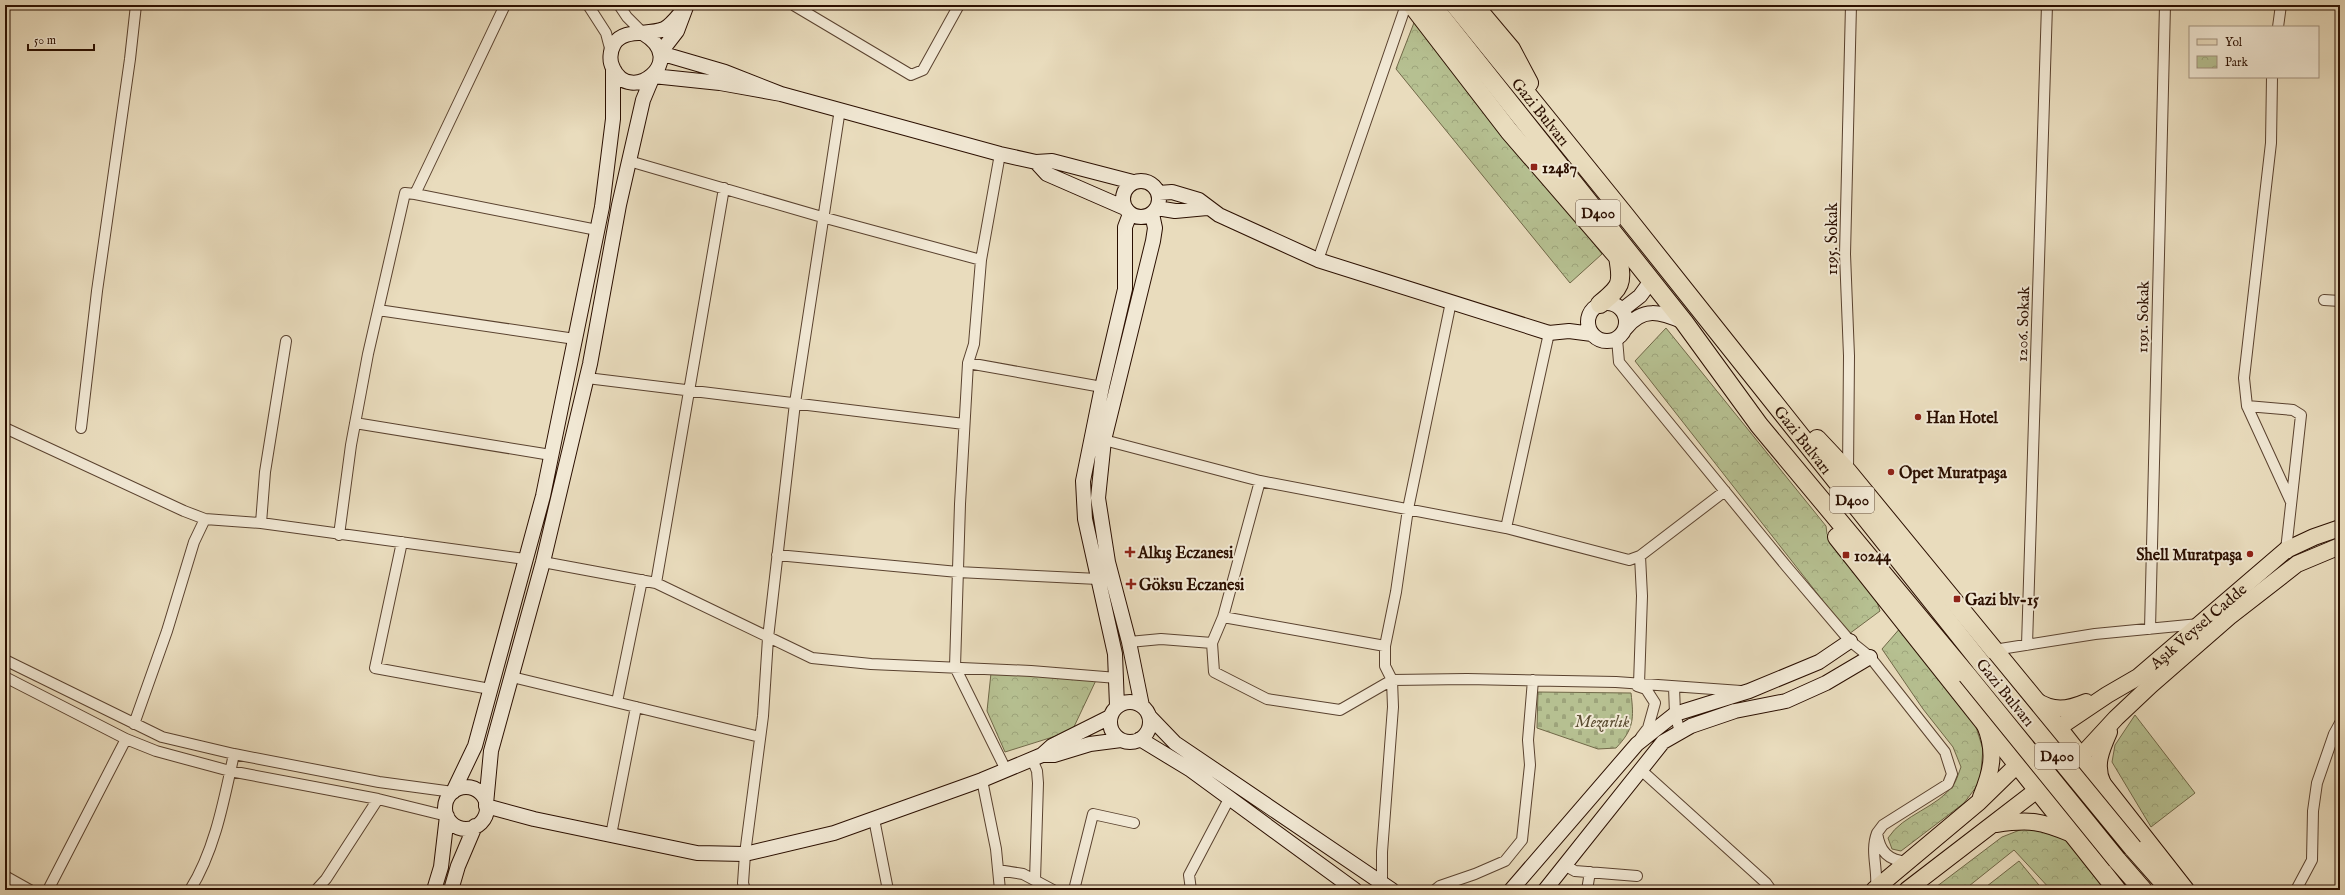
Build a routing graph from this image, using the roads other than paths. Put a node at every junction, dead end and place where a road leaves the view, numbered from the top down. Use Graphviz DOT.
graph roads {
  1 [pos="136,5"];
  2 [pos="505,5"];
  3 [pos="588,5"];
  4 [pos="619,5"];
  5 [pos="959,5"];
  6 [pos="1406,5"];
  7 [pos="1412,5"];
  8 [pos="1432,5"];
  9 [pos="1455,5"];
  10 [pos="1474,5"];
  11 [pos="1851,5"];
  12 [pos="2047,5"];
  13 [pos="2165,5"];
  14 [pos="2281,5"];
  15 [pos="686,6"];
  16 [pos="795,6"];
  17 [pos="2278,26"];
  18 [pos="644,34"];
  19 [pos="611,52"];
  20 [pos="660,53"];
  21 [pos="613,68"];
  22 [pos="653,76"];
  23 [pos="2272,78"];
  24 [pos="781,94"];
  25 [pos="840,109"];
  26 [pos="1549,121"];
  27 [pos="1000,154"];
  28 [pos="629,160"];
  29 [pos="1036,162"];
  30 [pos="1133,182"];
  31 [pos="724,188"];
  32 [pos="1159,193"];
  33 [pos="414,194"];
  34 [pos="1207,208"];
  35 [pos="1127,211"];
  36 [pos="1155,211"];
  37 [pos="822,217"];
  38 [pos="597,230"];
  39 [pos="981,260"];
  40 [pos="1318,260"];
  41 [pos="1651,282"];
  42 [pos="2324,300"];
  43 [pos="2340,301"];
  44 [pos="1451,302"];
  45 [pos="1596,308"];
  46 [pos="378,310"];
  47 [pos="1684,322"];
  48 [pos="1624,324"];
  49 [pos="1569,331"];
  50 [pos="1548,333"];
  51 [pos="1592,334"];
  52 [pos="1723,337"];
  53 [pos="575,339"];
  54 [pos="286,341"];
  55 [pos="968,363"];
  56 [pos="587,378"];
  57 [pos="1102,387"];
  58 [pos="688,390"];
  59 [pos="795,403"];
  60 [pos="2247,406"];
  61 [pos="355,423"];
  62 [pos="964,424"];
  63 [pos="1759,425"];
  64 [pos="5,428"];
  65 [pos="81,428"];
  66 [pos="1104,440"];
  67 [pos="551,455"];
  68 [pos="1848,472"];
  69 [pos="1260,481"];
  70 [pos="1724,490"];
  71 [pos="2291,502"];
  72 [pos="1408,509"];
  73 [pos="205,519"];
  74 [pos="261,523"];
  75 [pos="1506,528"];
  76 [pos="2340,528"];
  77 [pos="338,535"];
  78 [pos="2320,535"];
  79 [pos="402,542"];
  80 [pos="2334,549"];
  81 [pos="2286,550"];
  82 [pos="778,555"];
  83 [pos="1640,556"];
  84 [pos="525,559"];
  85 [pos="542,562"];
  86 [pos="2297,564"];
  87 [pos="958,572"];
  88 [pos="1098,578"];
  89 [pos="642,580"];
  90 [pos="656,583"];
  91 [pos="1223,617"];
  92 [pos="2200,624"];
  93 [pos="2150,629"];
  94 [pos="768,638"];
  95 [pos="1850,640"];
  96 [pos="1129,642"];
  97 [pos="1212,643"];
  98 [pos="2027,645"];
  99 [pos="1386,646"];
  100 [pos="1994,650"];
  101 [pos="1870,657"];
  102 [pos="5,660"];
  103 [pos="955,667"];
  104 [pos="5,677"];
  105 [pos="512,677"];
  106 [pos="1117,678"];
  107 [pos="1392,680"];
  108 [pos="1533,680"];
  109 [pos="1627,683"];
  110 [pos="2021,683"];
  111 [pos="1639,684"];
  112 [pos="1674,687"];
  113 [pos="490,689"];
  114 [pos="1749,691"];
  115 [pos="2107,695"];
  116 [pos="2034,699"];
  117 [pos="617,702"];
  118 [pos="636,707"];
  119 [pos="1146,711"];
  120 [pos="1114,712"];
  121 [pos="1979,713"];
  122 [pos="1675,714"];
  123 [pos="2116,718"];
  124 [pos="134,724"];
  125 [pos="2340,724"];
  126 [pos="2058,728"];
  127 [pos="1680,732"];
  128 [pos="760,737"];
  129 [pos="126,739"];
  130 [pos="1140,739"];
  131 [pos="1121,740"];
  132 [pos="1637,744"];
  133 [pos="234,754"];
  134 [pos="1037,757"];
  135 [pos="2080,757"];
  136 [pos="2018,763"];
  137 [pos="1006,770"];
  138 [pos="1641,770"];
  139 [pos="230,771"];
  140 [pos="982,780"];
  141 [pos="2104,785"];
  142 [pos="2038,790"];
  143 [pos="453,792"];
  144 [pos="1230,797"];
  145 [pos="378,799"];
  146 [pos="1979,802"];
  147 [pos="483,813"];
  148 [pos="2125,813"];
  149 [pos="447,816"];
  150 [pos="874,819"];
  151 [pos="1134,823"];
  152 [pos="1994,824"];
  153 [pos="2070,831"];
  154 [pos="1877,833"];
  155 [pos="611,835"];
  156 [pos="745,854"];
  157 [pos="1907,862"];
  158 [pos="1564,865"];
  159 [pos="998,870"];
  160 [pos="1590,872"];
  161 [pos="5,876"];
  162 [pos="1637,876"];
  163 [pos="1035,880"];
  164 [pos="1387,887"];
  165 [pos="27,889"];
  166 [pos="1875,889"];
  167 [pos="48,890"];
  168 [pos="190,890"];
  169 [pos="316,890"];
  170 [pos="434,890"];
  171 [pos="451,890"];
  172 [pos="745,890"];
  173 [pos="888,890"];
  174 [pos="1000,890"];
  175 [pos="1053,890"];
  176 [pos="1074,890"];
  177 [pos="1191,890"];
  178 [pos="1355,890"];
  179 [pos="1435,890"];
  180 [pos="1511,890"];
  181 [pos="1545,890"];
  182 [pos="1587,890"];
  183 [pos="1771,890"];
  184 [pos="1907,890"];
  185 [pos="2117,890"];
  186 [pos="2143,890"];
  187 [pos="2170,890"];
  188 [pos="2185,890"];
  189 [pos="2296,890"];
  1 -- 65 [label="street"];
  2 -- 33 [label="street"];
  3 -- 19 [label="street"];
  4 -- 18 [label="street"];
  5 -- 16 [label="street"];
  6 -- 40 [label="street"];
  7 -- 45 [label="highway"];
  8 -- 41 [label="highway, Gazi Bulvarı / D400"];
  9 -- 26 [label="highway, Gazi Bulvarı / D400"];
  10 -- 26 [label="highway"];
  11 -- 68 [label="street, 1195. Sokak"];
  12 -- 98 [label="street, 1206. Sokak"];
  13 -- 93 [label="street, 1191. Sokak"];
  14 -- 17 [label="street"];
  15 -- 18 [label="street"];
  15 -- 20 [label="street"];
  18 -- 19 [label="street"];
  18 -- 20 [label="street"];
  19 -- 21 [label="street"];
  20 -- 22 [label="street"];
  20 -- 24 [label="street"];
  21 -- 22 [label="street"];
  21 -- 38 [label="street"];
  22 -- 24 [label="street"];
  22 -- 28 [label="street"];
  23 -- 60 [label="street"];
  24 -- 25 [label="street"];
  25 -- 27 [label="street"];
  25 -- 37 [label="street"];
  26 -- 52 [label="highway, Gazi Bulvarı / D400"];
  27 -- 29 [label="street"];
  27 -- 39 [label="street"];
  28 -- 31 [label="street"];
  28 -- 56 [label="street"];
  29 -- 30 [label="street"];
  29 -- 35 [label="street"];
  30 -- 32 [label="street"];
  30 -- 35 [label="street"];
  31 -- 37 [label="street"];
  31 -- 58 [label="street"];
  32 -- 34 [label="street"];
  32 -- 36 [label="street"];
  33 -- 38 [label="street"];
  33 -- 46 [label="street"];
  34 -- 36 [label="street"];
  34 -- 40 [label="street"];
  35 -- 36 [label="street"];
  35 -- 57 [label="street"];
  36 -- 66 [label="street"];
  37 -- 39 [label="street"];
  37 -- 59 [label="street"];
  38 -- 53 [label="street"];
  39 -- 55 [label="street"];
  40 -- 44 [label="street"];
  41 -- 47 [label="highway, Gazi Bulvarı / D400"];
  41 -- 48 [label="street"];
  42 -- 43 [label="street"];
  44 -- 50 [label="street"];
  44 -- 72 [label="street"];
  45 -- 48 [label="street"];
  45 -- 49 [label="street"];
  45 -- 51 [label="street"];
  46 -- 53 [label="street"];
  46 -- 61 [label="street"];
  47 -- 48 [label="street"];
  47 -- 63 [label="highway, Gazi Bulvarı / D400"];
  48 -- 51 [label="street"];
  48 -- 70 [label="street"];
  49 -- 50 [label="street"];
  49 -- 51 [label="street"];
  50 -- 75 [label="street"];
  52 -- 68 [label="highway"];
  52 -- 187 [label="highway, Gazi Bulvarı / D400, bridge"];
  53 -- 67 [label="street"];
  54 -- 74 [label="street"];
  55 -- 57 [label="street"];
  55 -- 62 [label="street"];
  56 -- 58 [label="street"];
  56 -- 85 [label="street"];
  57 -- 88 [label="street"];
  58 -- 59 [label="street"];
  58 -- 90 [label="street"];
  59 -- 62 [label="street"];
  59 -- 82 [label="street"];
  60 -- 71 [label="street"];
  60 -- 71 [label="street"];
  61 -- 67 [label="street"];
  61 -- 77 [label="street"];
  62 -- 87 [label="street"];
  63 -- 121 [label="highway"];
  63 -- 186 [label="highway, Gazi Bulvarı / D400, bridge"];
  64 -- 73 [label="street"];
  66 -- 69 [label="street"];
  66 -- 96 [label="street"];
  67 -- 84 [label="street"];
  68 -- 100 [label="highway"];
  69 -- 72 [label="street"];
  69 -- 91 [label="street"];
  70 -- 83 [label="street"];
  70 -- 95 [label="street"];
  71 -- 81 [label="street"];
  72 -- 75 [label="street"];
  72 -- 99 [label="street"];
  73 -- 74 [label="street"];
  73 -- 124 [label="street"];
  74 -- 77 [label="street"];
  75 -- 83 [label="street"];
  76 -- 78 [label="main road, Aşık Veysel Cadde"];
  77 -- 79 [label="street"];
  78 -- 80 [label="main road"];
  78 -- 81 [label="main road, Aşık Veysel Cadde"];
  79 -- 84 [label="street"];
  79 -- 113 [label="street"];
  80 -- 86 [label="main road, Aşık Veysel Cadde"];
  81 -- 86 [label="street"];
  81 -- 92 [label="main road, Aşık Veysel Cadde"];
  82 -- 87 [label="street"];
  82 -- 94 [label="street"];
  83 -- 111 [label="street"];
  84 -- 113 [label="street"];
  85 -- 89 [label="street"];
  85 -- 105 [label="street"];
  86 -- 123 [label="main road, Aşık Veysel Cadde"];
  87 -- 88 [label="street"];
  87 -- 103 [label="street"];
  88 -- 106 [label="street"];
  89 -- 90 [label="street"];
  89 -- 117 [label="street"];
  90 -- 94 [label="street"];
  91 -- 97 [label="street"];
  91 -- 99 [label="street"];
  92 -- 93 [label="street"];
  92 -- 115 [label="main road, Aşık Veysel Cadde"];
  93 -- 98 [label="street"];
  94 -- 103 [label="street"];
  94 -- 128 [label="street"];
  95 -- 101 [label="street"];
  95 -- 114 [label="street"];
  96 -- 97 [label="street"];
  96 -- 119 [label="street"];
  97 -- 107 [label="street"];
  98 -- 100 [label="street"];
  99 -- 107 [label="street"];
  100 -- 110 [label="highway"];
  101 -- 127 [label="street"];
  101 -- 154 [label="street"];
  102 -- 124 [label="street"];
  103 -- 106 [label="street"];
  103 -- 137 [label="street"];
  104 -- 129 [label="street"];
  105 -- 117 [label="street"];
  105 -- 147 [label="street"];
  106 -- 120 [label="street"];
  107 -- 108 [label="street"];
  107 -- 164 [label="street"];
  108 -- 109 [label="street"];
  108 -- 179 [label="street"];
  109 -- 111 [label="street"];
  109 -- 132 [label="street"];
  110 -- 116 [label="highway"];
  110 -- 121 [label="highway"];
  111 -- 112 [label="street"];
  112 -- 114 [label="street"];
  112 -- 122 [label="street"];
  113 -- 143 [label="street"];
  114 -- 122 [label="street"];
  115 -- 116 [label="main road"];
  115 -- 126 [label="main road, Aşık Veysel Cadde"];
  116 -- 126 [label="highway"];
  117 -- 118 [label="street"];
  118 -- 128 [label="street"];
  118 -- 155 [label="street"];
  119 -- 120 [label="street"];
  119 -- 130 [label="street"];
  119 -- 164 [label="street"];
  120 -- 131 [label="street"];
  120 -- 134 [label="street"];
  121 -- 136 [label="highway"];
  121 -- 146 [label="main road"];
  122 -- 127 [label="street"];
  122 -- 132 [label="street"];
  123 -- 135 [label="main road, Aşık Veysel Cadde"];
  123 -- 141 [label="main road"];
  124 -- 133 [label="street"];
  125 -- 189 [label="street"];
  126 -- 135 [label="highway"];
  126 -- 136 [label="main road, Aşık Veysel Cadde"];
  127 -- 138 [label="street"];
  128 -- 156 [label="street"];
  129 -- 139 [label="street"];
  129 -- 167 [label="street"];
  130 -- 131 [label="street"];
  130 -- 144 [label="street"];
  131 -- 134 [label="street"];
  132 -- 180 [label="street"];
  133 -- 139 [label="street"];
  133 -- 143 [label="street"];
  134 -- 137 [label="street"];
  134 -- 163 [label="street"];
  135 -- 141 [label="highway"];
  135 -- 142 [label="main road, Aşık Veysel Cadde"];
  136 -- 142 [label="highway"];
  136 -- 146 [label="main road, Aşık Veysel Cadde"];
  137 -- 140 [label="street"];
  138 -- 158 [label="street"];
  138 -- 183 [label="street"];
  139 -- 145 [label="street"];
  139 -- 168 [label="street"];
  140 -- 150 [label="street"];
  140 -- 159 [label="street"];
  141 -- 148 [label="highway"];
  142 -- 152 [label="main road, Aşık Veysel Cadde"];
  142 -- 153 [label="highway"];
  143 -- 147 [label="street"];
  143 -- 149 [label="street"];
  144 -- 177 [label="street"];
  144 -- 178 [label="street"];
  145 -- 149 [label="street"];
  145 -- 169 [label="street"];
  146 -- 157 [label="main road, Aşık Veysel Cadde"];
  147 -- 149 [label="street"];
  147 -- 155 [label="street"];
  147 -- 171 [label="street"];
  148 -- 153 [label="highway"];
  148 -- 188 [label="highway"];
  149 -- 170 [label="street"];
  150 -- 156 [label="street"];
  150 -- 173 [label="street"];
  151 -- 176 [label="street"];
  152 -- 153 [label="main road"];
  152 -- 184 [label="main road, Aşık Veysel Cadde"];
  153 -- 185 [label="highway"];
  154 -- 157 [label="street"];
  154 -- 166 [label="street"];
  155 -- 156 [label="street"];
  156 -- 172 [label="street"];
  157 -- 166 [label="main road, Aşık Veysel Cadde"];
  158 -- 160 [label="street"];
  158 -- 181 [label="street"];
  159 -- 163 [label="street"];
  159 -- 174 [label="street"];
  160 -- 162 [label="street"];
  160 -- 182 [label="street"];
  161 -- 165 [label="street"];
  163 -- 175 [label="street"];
}
